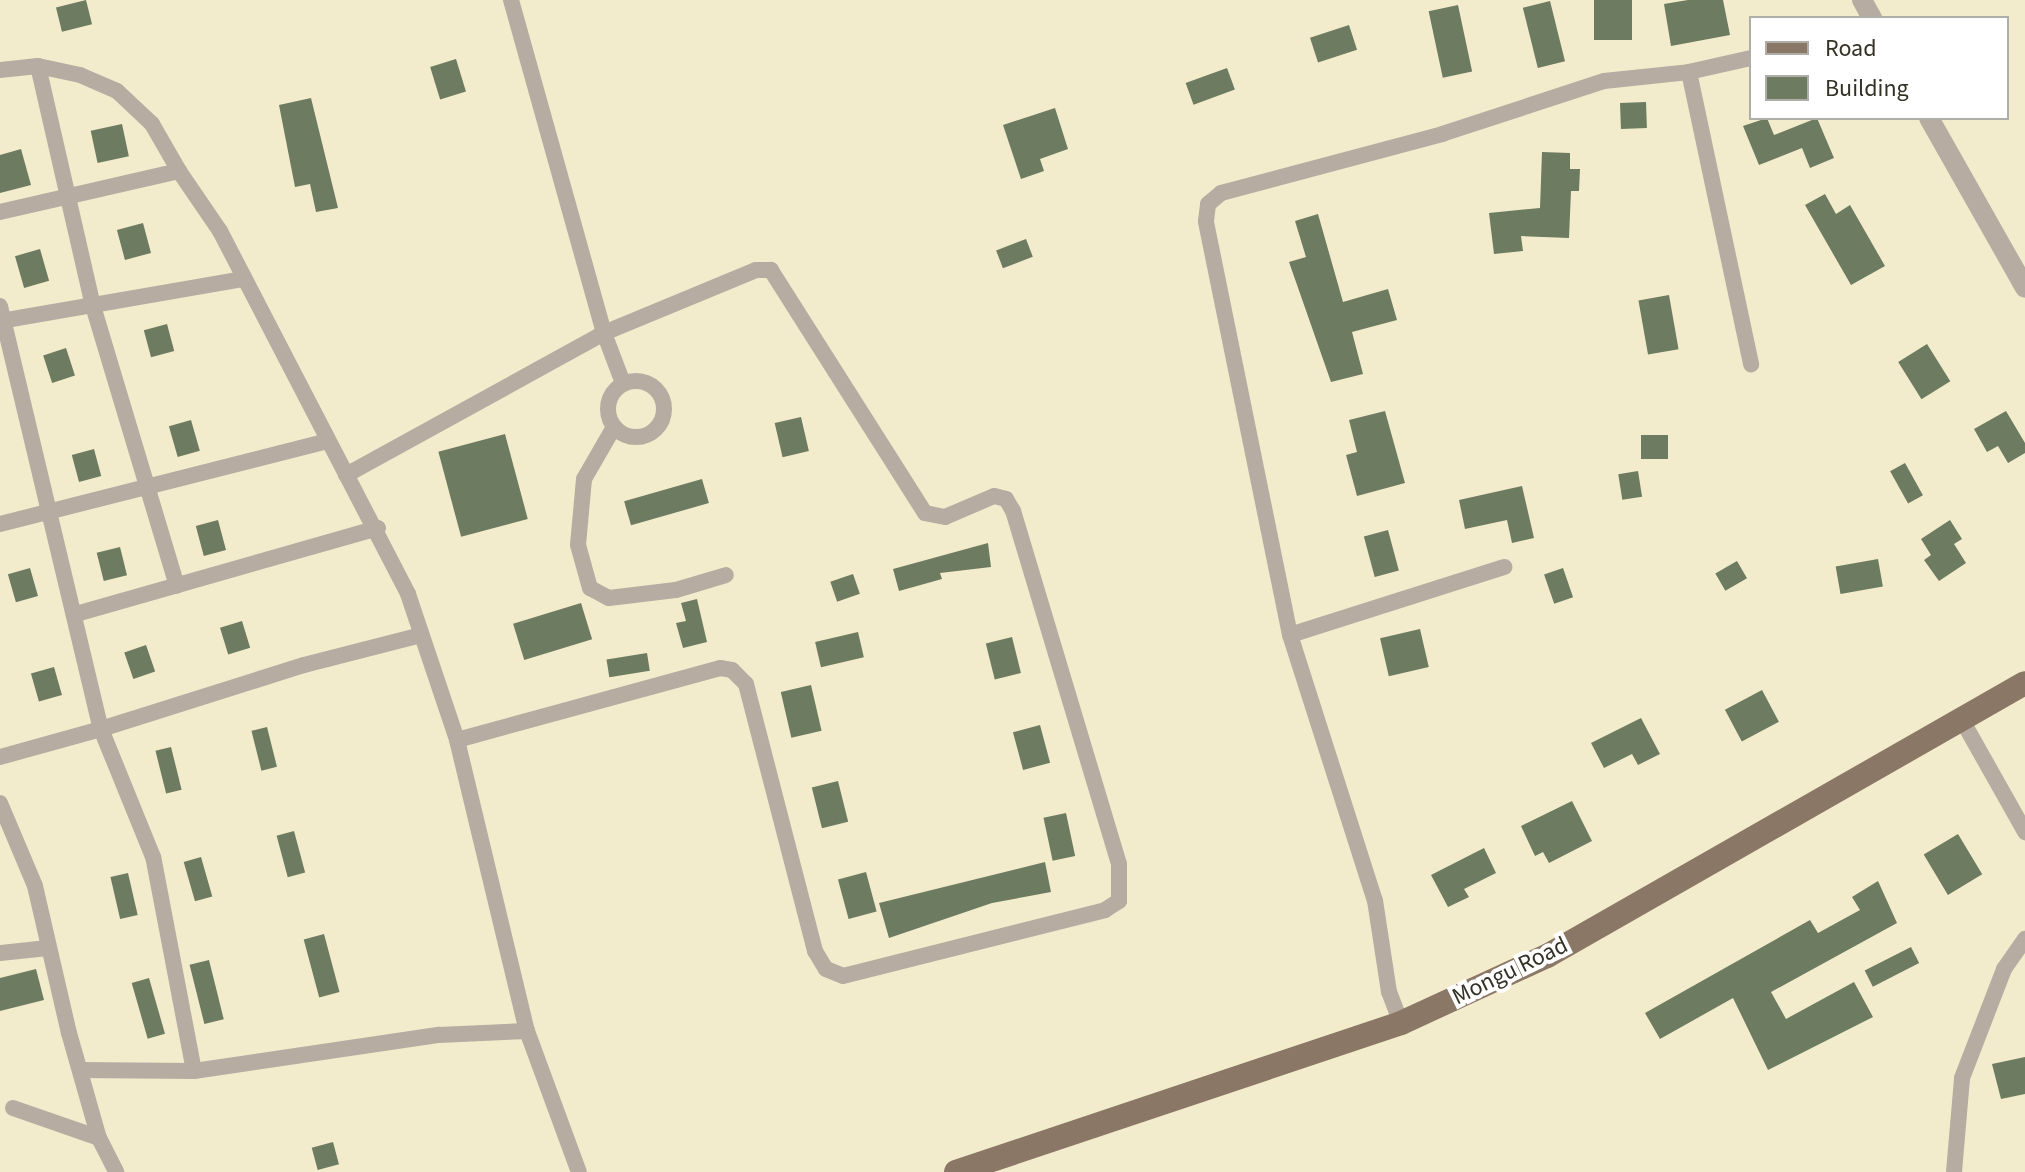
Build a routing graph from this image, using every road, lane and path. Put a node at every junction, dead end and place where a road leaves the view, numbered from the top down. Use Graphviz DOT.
graph roads {
  1 [pos="511,0"];
  2 [pos="1749,58"];
  3 [pos="38,66"];
  4 [pos="0,70"];
  5 [pos="1689,72"];
  6 [pos="1930,120"];
  7 [pos="179,171"];
  8 [pos="69,194"];
  9 [pos="0,212"];
  10 [pos="242,279"];
  11 [pos="2025,288"];
  12 [pos="93,306"];
  13 [pos="1,316"];
  14 [pos="604,333"];
  15 [pos="1751,364"];
  16 [pos="623,383"];
  17 [pos="614,427"];
  18 [pos="325,442"];
  19 [pos="346,475"];
  20 [pos="150,484"];
  21 [pos="48,511"];
  22 [pos="0,524"];
  23 [pos="378,528"];
  24 [pos="1504,567"];
  25 [pos="726,575"];
  26 [pos="177,586"];
  27 [pos="76,614"];
  28 [pos="421,635"];
  29 [pos="1290,635"];
  30 [pos="2025,683"];
  31 [pos="1962,720"];
  32 [pos="101,729"];
  33 [pos="457,740"];
  34 [pos="0,757"];
  35 [pos="0,803"];
  36 [pos="2025,832"];
  37 [pos="2025,939"];
  38 [pos="48,948"];
  39 [pos="0,953"];
  40 [pos="1401,1023"];
  41 [pos="527,1031"];
  42 [pos="80,1070"];
  43 [pos="194,1071"];
  44 [pos="13,1108"];
  45 [pos="99,1138"];
  46 [pos="116,1172"];
  47 [pos="579,1172"];
  48 [pos="956,1172"];
  49 [pos="1954,1172"];
  1 -- 14 [label="street"];
  2 -- 5 [label="street"];
  3 -- 4 [label="street"];
  3 -- 7 [label="street"];
  3 -- 8 [label="street"];
  5 -- 15 [label="street"];
  5 -- 29 [label="street"];
  6 -- 11 [label="street"];
  7 -- 8 [label="street"];
  7 -- 10 [label="street"];
  8 -- 9 [label="street"];
  8 -- 12 [label="street"];
  10 -- 12 [label="street"];
  10 -- 18 [label="street"];
  12 -- 13 [label="street"];
  12 -- 20 [label="street"];
  13 -- 21 [label="street"];
  14 -- 16 [label="street"];
  14 -- 19 [label="street"];
  14 -- 33 [label="street"];
  16 -- 17 [label="street"];
  16 -- 17 [label="street"];
  17 -- 25 [label="street"];
  18 -- 19 [label="street"];
  18 -- 20 [label="street"];
  19 -- 23 [label="street"];
  20 -- 21 [label="street"];
  20 -- 26 [label="street"];
  21 -- 22 [label="street"];
  21 -- 27 [label="street"];
  23 -- 26 [label="street"];
  23 -- 28 [label="street"];
  24 -- 29 [label="street"];
  26 -- 27 [label="street"];
  27 -- 32 [label="street"];
  28 -- 32 [label="street"];
  28 -- 33 [label="street"];
  29 -- 40 [label="street"];
  30 -- 31 [label="main road, Mongu Road"];
  31 -- 36 [label="street"];
  31 -- 40 [label="main road, Mongu Road"];
  32 -- 34 [label="street"];
  32 -- 43 [label="street"];
  33 -- 41 [label="street"];
  35 -- 38 [label="street"];
  37 -- 49 [label="street"];
  38 -- 39 [label="street"];
  38 -- 42 [label="street"];
  40 -- 48 [label="main road, Mongu Road"];
  41 -- 43 [label="street"];
  41 -- 47 [label="street"];
  42 -- 43 [label="street"];
  42 -- 45 [label="street"];
  44 -- 45 [label="street"];
  45 -- 46 [label="street"];
}
